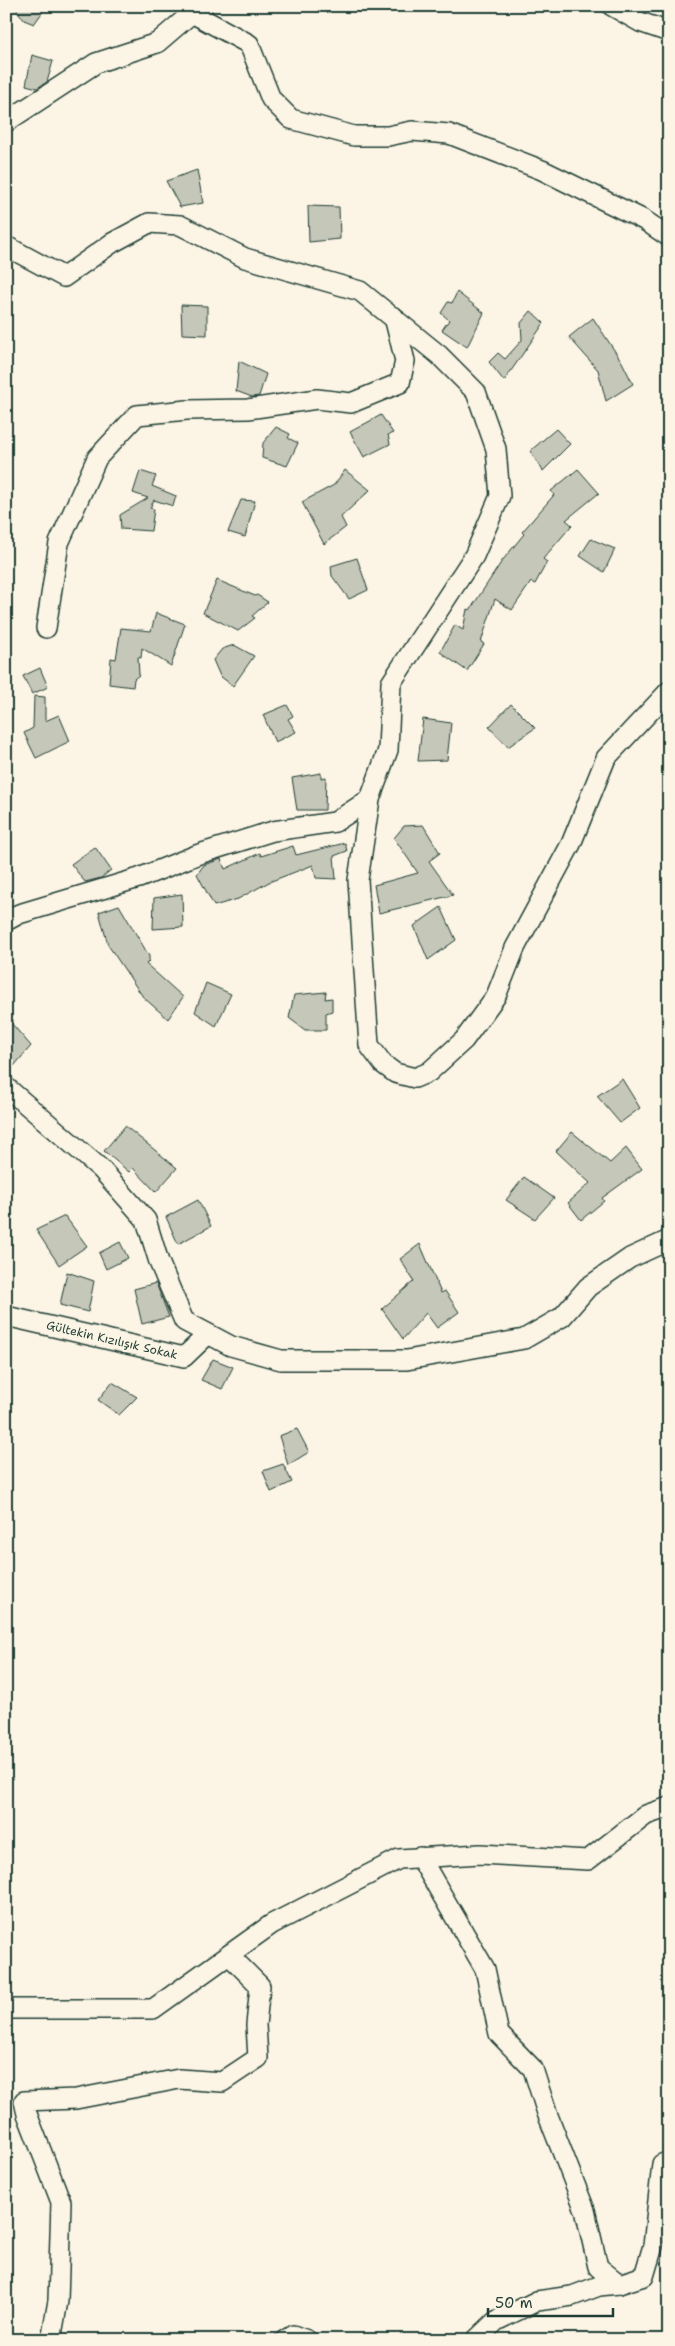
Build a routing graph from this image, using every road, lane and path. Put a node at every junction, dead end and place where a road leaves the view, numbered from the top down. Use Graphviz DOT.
graph roads {
  1 [pos="612,6"];
  2 [pos="198,10"];
  3 [pos="669,32"];
  4 [pos="6,122"];
  5 [pos="669,237"];
  6 [pos="6,246"];
  7 [pos="394,317"];
  8 [pos="46,628"];
  9 [pos="669,691"];
  10 [pos="370,798"];
  11 [pos="6,921"];
  12 [pos="6,1087"];
  13 [pos="669,1240"];
  14 [pos="6,1316"];
  15 [pos="208,1334"];
  16 [pos="669,1807"];
  17 [pos="420,1857"];
  18 [pos="229,1955"];
  19 [pos="6,2009"];
  20 [pos="669,2162"];
  21 [pos="618,2284"];
  22 [pos="51,2340"];
  23 [pos="285,2340"];
  24 [pos="307,2340"];
  25 [pos="476,2340"];
  1 -- 3 [label="street"];
  2 -- 4 [label="street"];
  2 -- 5 [label="street"];
  6 -- 7 [label="street"];
  7 -- 8 [label="street"];
  7 -- 10 [label="street"];
  9 -- 10 [label="street"];
  10 -- 11 [label="street"];
  12 -- 15 [label="street"];
  13 -- 15 [label="street"];
  14 -- 15 [label="street, Gültekin Kızılışık Sokak"];
  16 -- 17 [label="street"];
  17 -- 18 [label="street"];
  17 -- 21 [label="street"];
  18 -- 19 [label="street"];
  18 -- 22 [label="street"];
  20 -- 21 [label="street"];
  21 -- 25 [label="street"];
  23 -- 24 [label="street"];
}
